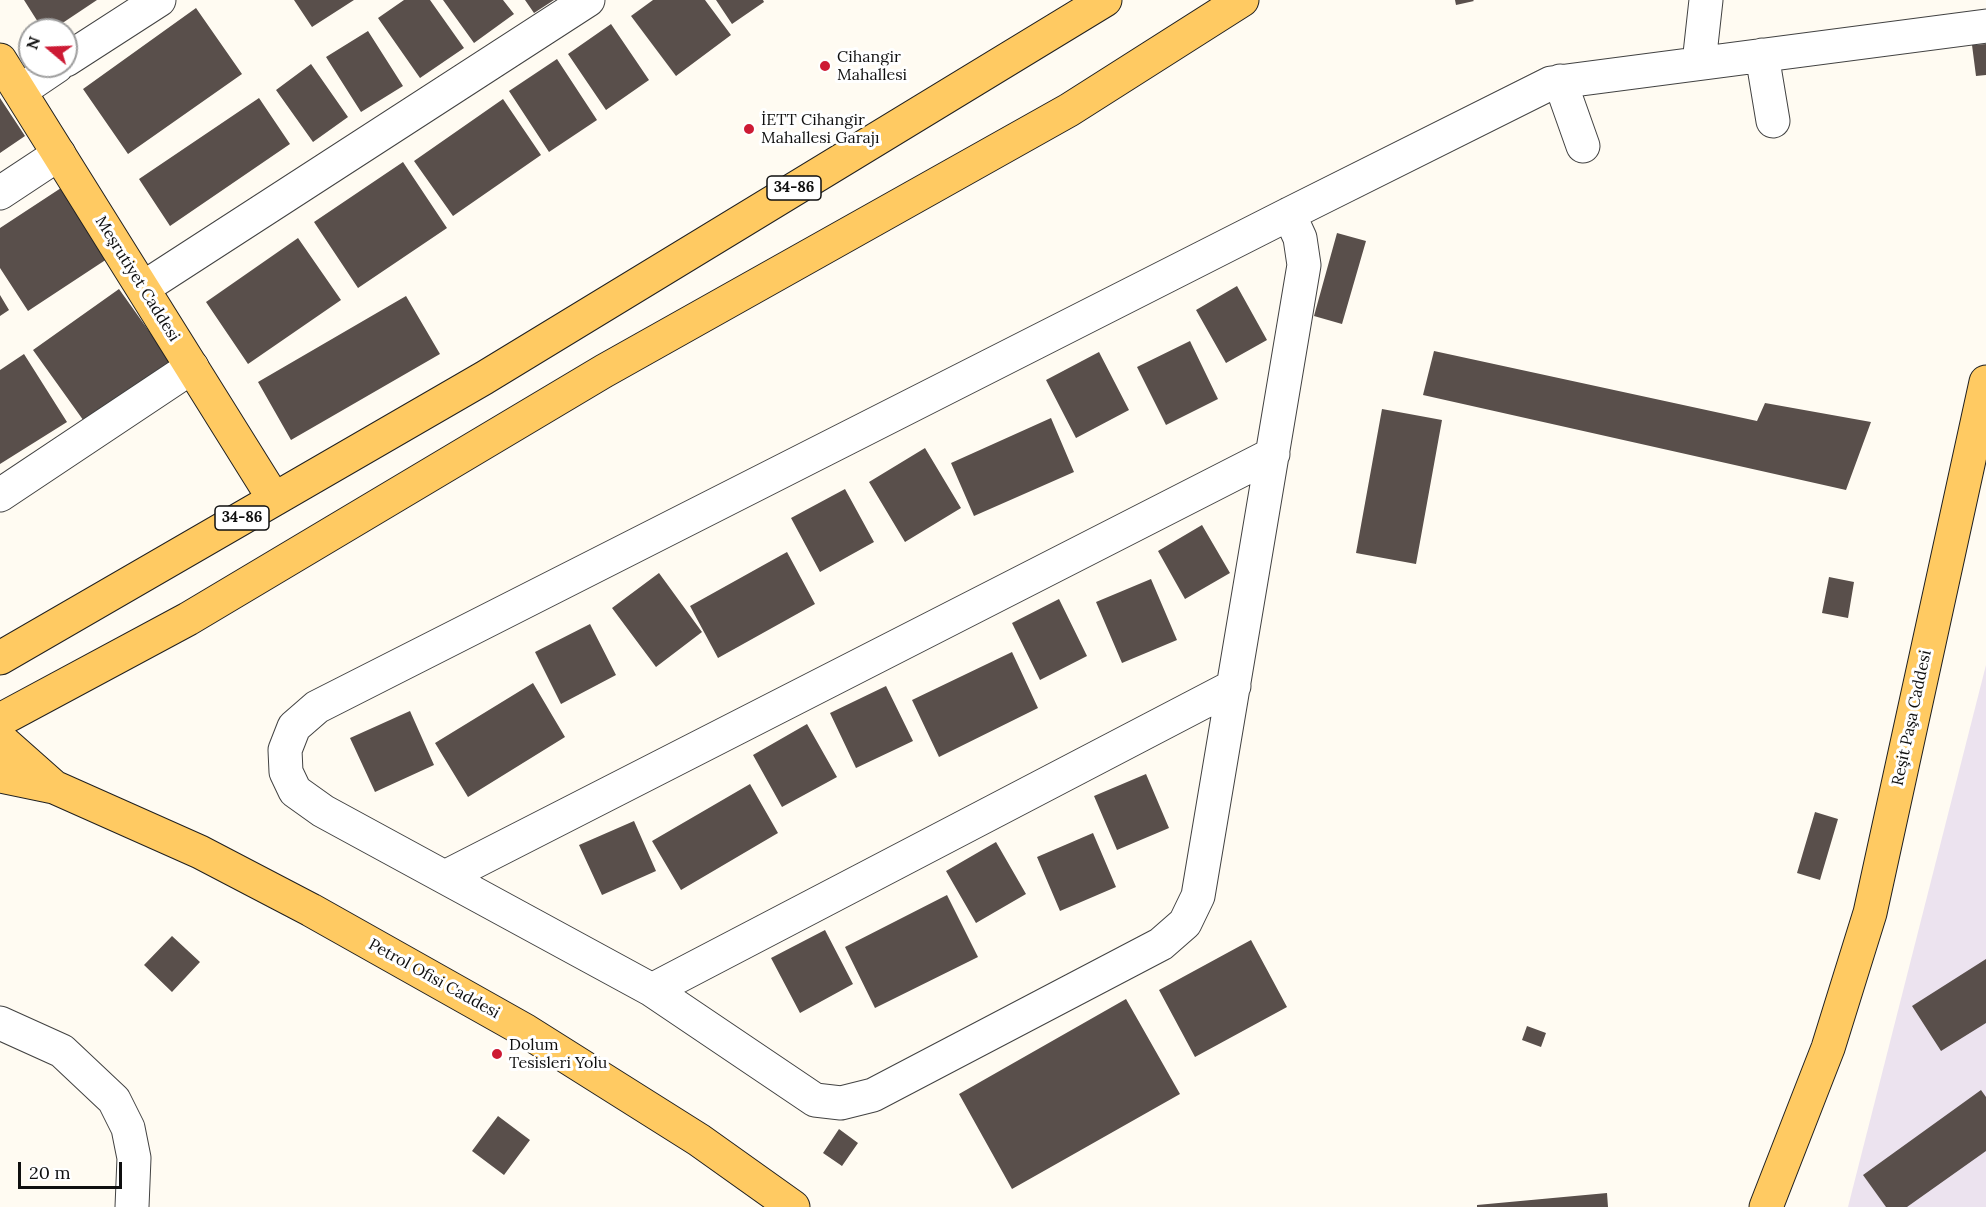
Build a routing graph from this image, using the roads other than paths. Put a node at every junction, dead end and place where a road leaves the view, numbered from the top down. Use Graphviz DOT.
graph roads {
  1 [pos="159,0"];
  2 [pos="588,0"];
  3 [pos="1105,0"];
  4 [pos="1242,0"];
  5 [pos="1706,0"];
  6 [pos="1986,26"];
  7 [pos="78,52"];
  8 [pos="1762,55"];
  9 [pos="0,60"];
  10 [pos="1699,63"];
  11 [pos="39,78"];
  12 [pos="1560,81"];
  13 [pos="20,91"];
  14 [pos="1773,121"];
  15 [pos="1583,146"];
  16 [pos="59,154"];
  17 [pos="0,193"];
  18 [pos="1289,214"];
  19 [pos="142,288"];
  20 [pos="192,368"];
  21 [pos="1986,381"];
  22 [pos="1273,454"];
  23 [pos="0,495"];
  24 [pos="274,499"];
  25 [pos="0,658"];
  26 [pos="1234,686"];
  27 [pos="0,720"];
  28 [pos="0,740"];
  29 [pos="0,776"];
  30 [pos="54,787"];
  31 [pos="445,877"];
  32 [pos="652,990"];
  33 [pos="0,1023"];
  34 [pos="1826,1051"];
  35 [pos="132,1207"];
  36 [pos="793,1207"];
  37 [pos="1766,1207"];
  38 [pos="1786,1207"];
  1 -- 7 [label="street"];
  2 -- 19 [label="street"];
  3 -- 24 [label="main road, 34-86"];
  4 -- 27 [label="main road"];
  5 -- 10 [label="street"];
  6 -- 8 [label="street"];
  8 -- 10 [label="street"];
  8 -- 14 [label="street"];
  9 -- 13 [label="main road, Meşrutiyet Caddesi"];
  10 -- 12 [label="street"];
  11 -- 13 [label="street"];
  12 -- 15 [label="street"];
  12 -- 18 [label="street"];
  13 -- 16 [label="main road, Meşrutiyet Caddesi"];
  16 -- 17 [label="street"];
  16 -- 19 [label="main road, Meşrutiyet Caddesi"];
  18 -- 22 [label="street"];
  18 -- 31 [label="street"];
  19 -- 20 [label="main road, Meşrutiyet Caddesi"];
  20 -- 23 [label="street"];
  20 -- 24 [label="main road, Meşrutiyet Caddesi"];
  21 -- 34 [label="main road, Reşit Paşa Caddesi"];
  22 -- 26 [label="street"];
  22 -- 31 [label="street"];
  24 -- 25 [label="main road, 34-86"];
  26 -- 32 [label="street"];
  26 -- 32 [label="street"];
  28 -- 30 [label="main road, Petrol Ofisi Caddesi"];
  29 -- 30 [label="main road, Petrol Ofisi Caddesi"];
  30 -- 36 [label="main road, Petrol Ofisi Caddesi"];
  31 -- 32 [label="street"];
  33 -- 35 [label="street"];
  34 -- 37 [label="main road, Reşit Paşa Caddesi"];
  34 -- 38 [label="main road, Reşit Paşa Caddesi"];
}
